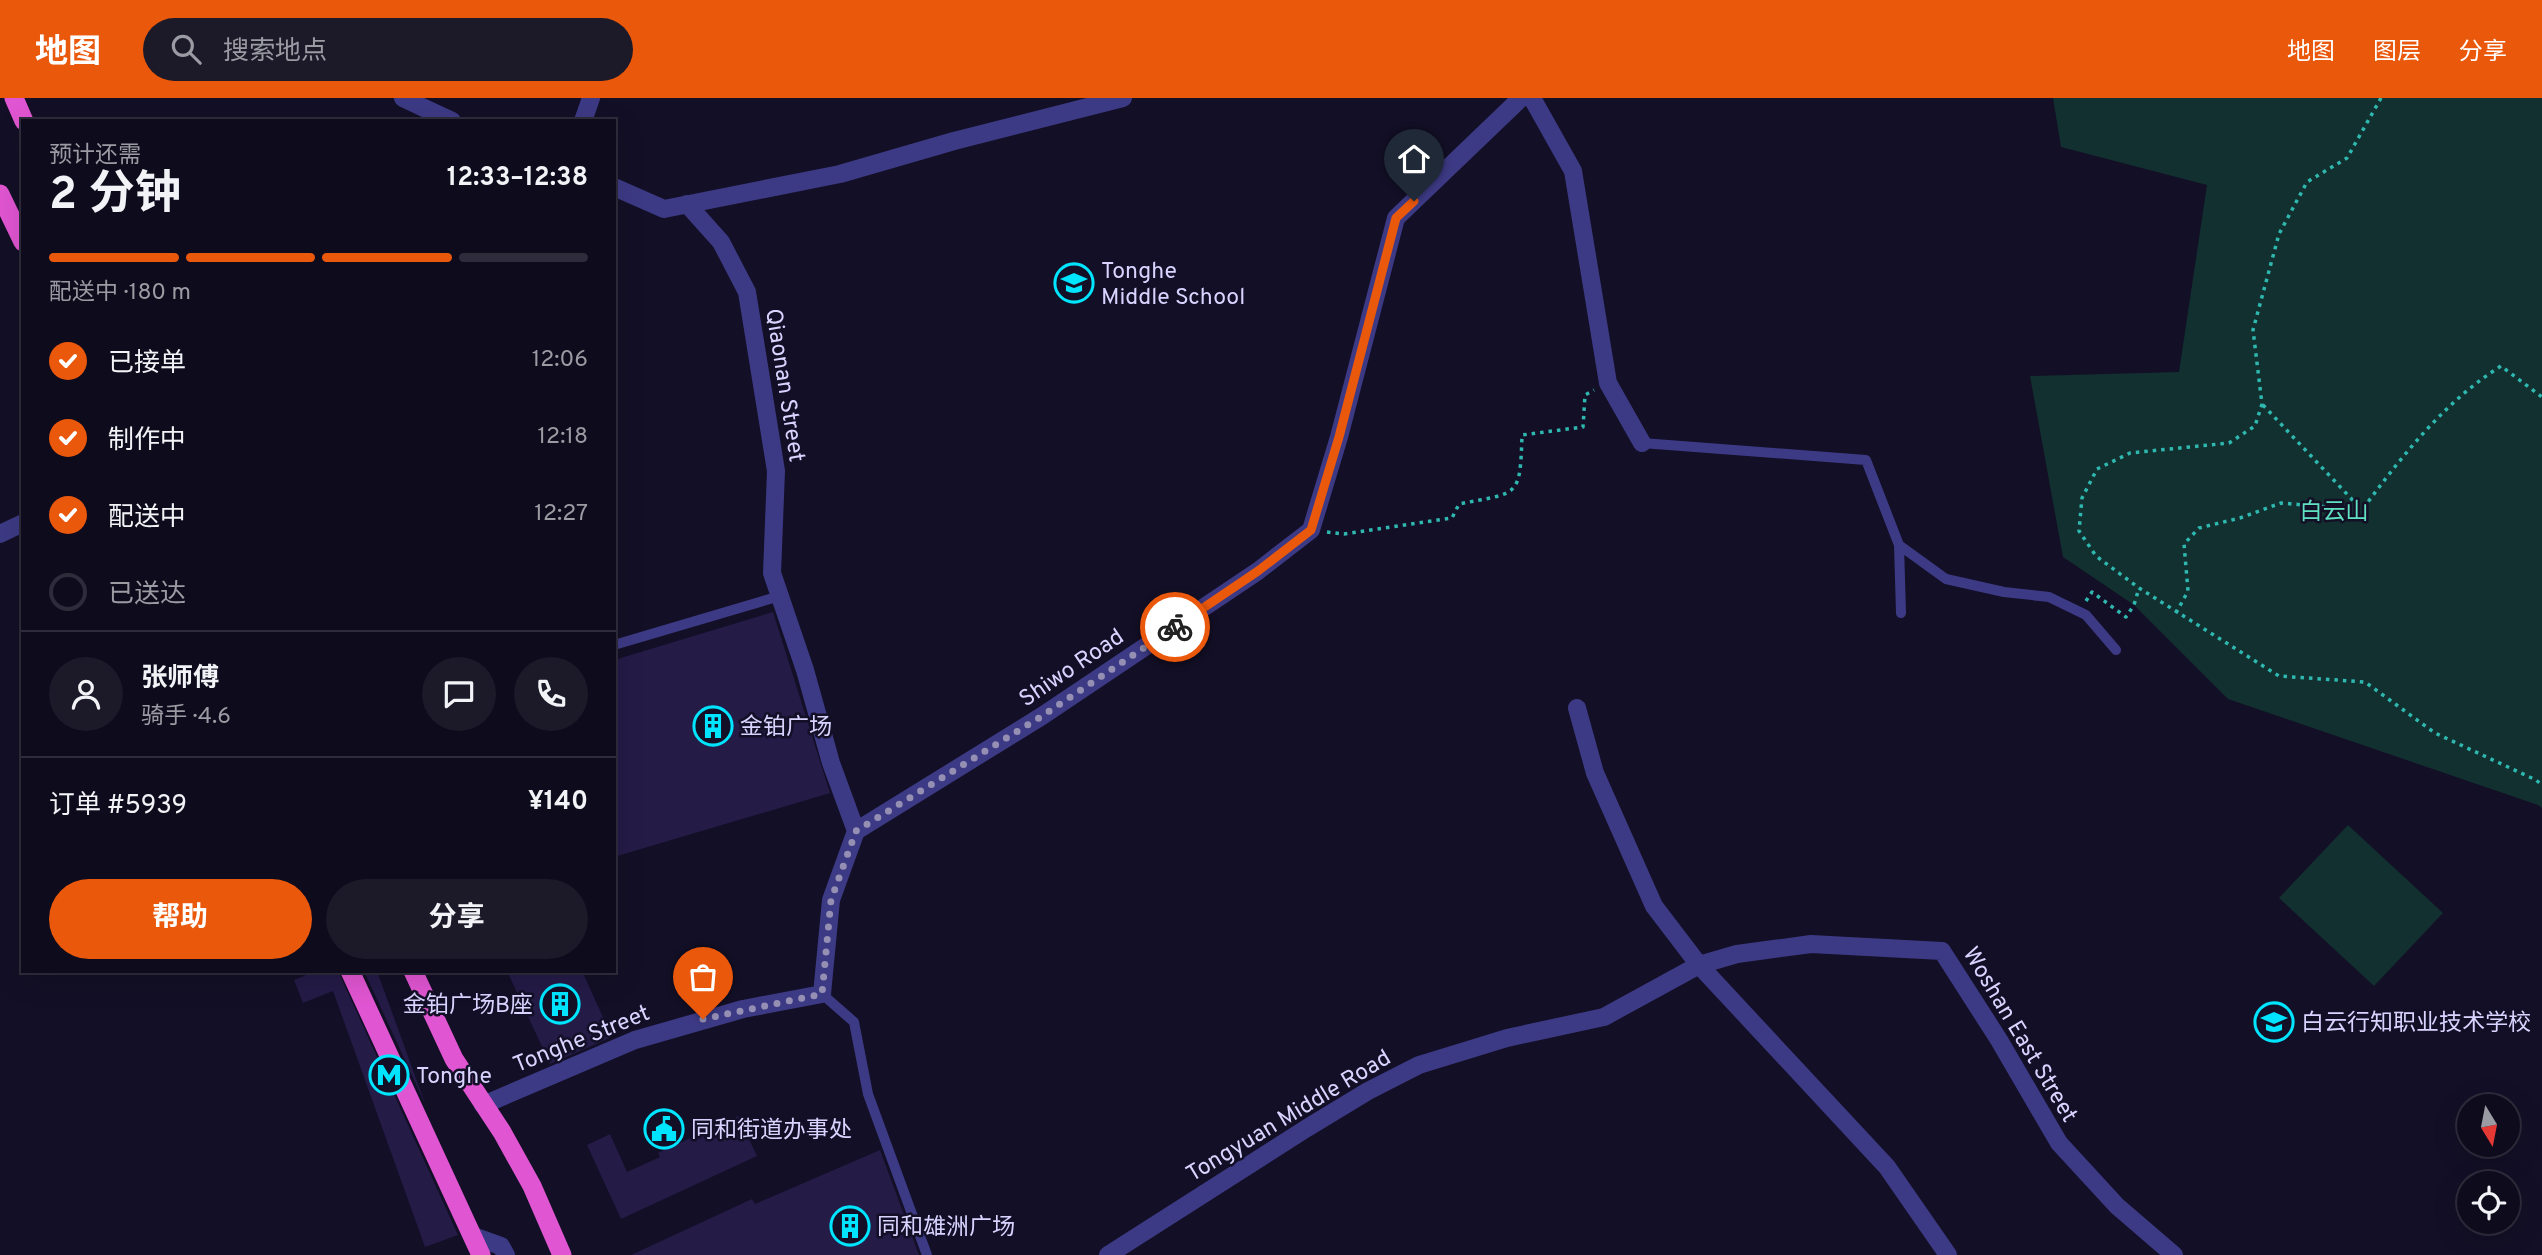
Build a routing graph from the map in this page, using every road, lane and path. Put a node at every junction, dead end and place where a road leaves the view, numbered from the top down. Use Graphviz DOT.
graph roads {
  1 [pos="13,98"];
  2 [pos="403,98"];
  3 [pos="591,98"];
  4 [pos="1123,98"];
  5 [pos="1521,98"];
  6 [pos="1532,98"];
  7 [pos="2381,98"];
  8 [pos="23,119"];
  9 [pos="448,119"];
  10 [pos="584,119"];
  11 [pos="616,188"];
  12 [pos="0,194"];
  13 [pos="687,204"];
  14 [pos="21,238"];
  15 [pos="1608,383"];
  16 [pos="2542,397"];
  17 [pos="2262,404"];
  18 [pos="1642,443"];
  19 [pos="2362,510"];
  20 [pos="21,524"];
  21 [pos="1311,530"];
  22 [pos="0,534"];
  23 [pos="1899,545"];
  24 [pos="2140,588"];
  25 [pos="780,596"];
  26 [pos="2078,612"];
  27 [pos="1901,613"];
  28 [pos="2176,613"];
  29 [pos="616,644"];
  30 [pos="2116,650"];
  31 [pos="1577,708"];
  32 [pos="2542,785"];
  33 [pos="856,831"];
  34 [pos="1699,965"];
  35 [pos="299,973"];
  36 [pos="351,973"];
  37 [pos="414,973"];
  38 [pos="300,978"];
  39 [pos="822,994"];
  40 [pos="483,1105"];
  41 [pos="473,1236"];
  42 [pos="481,1255"];
  43 [pos="506,1255"];
  44 [pos="562,1255"];
  45 [pos="927,1255"];
  46 [pos="1108,1255"];
  47 [pos="1948,1255"];
  48 [pos="2174,1255"];
  1 -- 8 [label="highway"];
  2 -- 9 [label="street"];
  3 -- 10 [label="street"];
  4 -- 13 [label="street"];
  5 -- 21 [label="street"];
  6 -- 15 [label="street"];
  7 -- 17 [label="path"];
  11 -- 13 [label="street"];
  12 -- 14 [label="highway"];
  13 -- 25 [label="street, Qiaonan Street"];
  15 -- 18 [label="street"];
  15 -- 21 [label="path"];
  16 -- 19 [label="path"];
  17 -- 19 [label="path"];
  17 -- 24 [label="path"];
  18 -- 23 [label="lane"];
  19 -- 28 [label="path"];
  20 -- 22 [label="street"];
  21 -- 33 [label="street, Shiwo Road"];
  23 -- 26 [label="lane"];
  23 -- 27 [label="lane"];
  24 -- 26 [label="path"];
  24 -- 28 [label="path"];
  25 -- 29 [label="lane"];
  25 -- 33 [label="street, Qiaonan Street"];
  26 -- 30 [label="lane"];
  28 -- 32 [label="path"];
  31 -- 34 [label="street"];
  33 -- 39 [label="street"];
  34 -- 46 [label="street, Tongyuan Middle Road"];
  34 -- 47 [label="street"];
  34 -- 48 [label="street, Woshan East Street"];
  35 -- 38 [label="path"];
  36 -- 41 [label="highway"];
  37 -- 40 [label="highway"];
  39 -- 40 [label="street, Tonghe Street"];
  39 -- 45 [label="lane"];
  40 -- 44 [label="highway"];
  41 -- 42 [label="highway"];
  41 -- 43 [label="street"];
}
